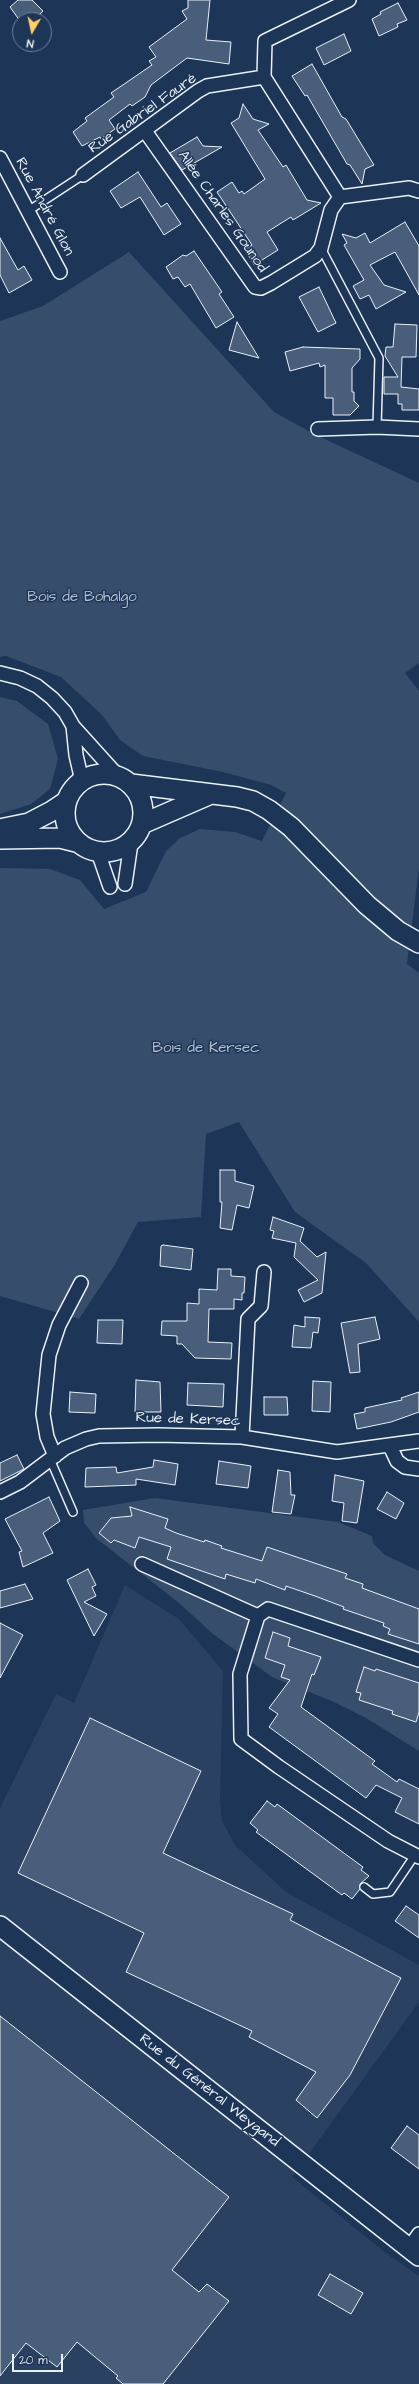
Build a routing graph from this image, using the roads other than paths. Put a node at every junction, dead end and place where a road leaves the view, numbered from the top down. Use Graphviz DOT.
graph roads {
  1 [pos="348,0"];
  2 [pos="264,77"];
  3 [pos="145,131"];
  4 [pos="1,164"];
  5 [pos="83,175"];
  6 [pos="419,191"];
  7 [pos="340,197"];
  8 [pos="28,210"];
  9 [pos="321,248"];
  10 [pos="60,272"];
  11 [pos="377,427"];
  12 [pos="318,429"];
  13 [pos="419,429"];
  14 [pos="0,673"];
  15 [pos="73,726"];
  16 [pos="125,780"];
  17 [pos="82,781"];
  18 [pos="211,794"];
  19 [pos="66,800"];
  20 [pos="142,824"];
  21 [pos="0,829"];
  22 [pos="0,839"];
  23 [pos="76,842"];
  24 [pos="131,842"];
  25 [pos="98,852"];
  26 [pos="125,884"];
  27 [pos="110,887"];
  28 [pos="417,939"];
  29 [pos="264,1272"];
  30 [pos="81,1283"];
  31 [pos="242,1437"];
  32 [pos="419,1441"];
  33 [pos="390,1446"];
  34 [pos="53,1458"];
  35 [pos="419,1470"];
  36 [pos="0,1492"];
  37 [pos="73,1512"];
  38 [pos="142,1564"];
  39 [pos="263,1612"];
  40 [pos="419,1660"];
  41 [pos="417,1856"];
  42 [pos="364,1887"];
  43 [pos="0,1926"];
  44 [pos="416,2246"];
  1 -- 2 [label="street"];
  2 -- 3 [label="street, Rue Gabriel Fauré"];
  2 -- 7 [label="street"];
  3 -- 5 [label="street, Rue Gabriel Fauré"];
  3 -- 9 [label="street, Allée Charles Gounod"];
  4 -- 8 [label="street, Rue André Glon"];
  5 -- 8 [label="lane"];
  6 -- 7 [label="street"];
  7 -- 9 [label="street"];
  8 -- 10 [label="street, Rue André Glon"];
  9 -- 11 [label="lane"];
  11 -- 12 [label="street"];
  11 -- 13 [label="street"];
  14 -- 15 [label="street"];
  15 -- 16 [label="street"];
  15 -- 17 [label="street"];
  16 -- 17 [label="street"];
  16 -- 18 [label="street"];
  16 -- 20 [label="street"];
  17 -- 19 [label="street"];
  18 -- 20 [label="street"];
  18 -- 28 [label="street"];
  19 -- 21 [label="street"];
  19 -- 23 [label="street"];
  20 -- 24 [label="street"];
  22 -- 23 [label="street"];
  23 -- 25 [label="street"];
  24 -- 25 [label="street"];
  24 -- 26 [label="street"];
  25 -- 27 [label="street"];
  29 -- 31 [label="street"];
  30 -- 34 [label="street"];
  31 -- 33 [label="street, Rue de Kersec"];
  31 -- 34 [label="street, Rue de Kersec"];
  32 -- 33 [label="street, Rue de Kersec"];
  33 -- 35 [label="street"];
  34 -- 36 [label="street, Rue de Kersec"];
  34 -- 37 [label="lane"];
  38 -- 39 [label="street"];
  39 -- 40 [label="street"];
  39 -- 41 [label="street"];
  41 -- 42 [label="lane"];
  43 -- 44 [label="street, Rue du Général Weygand"];
}
